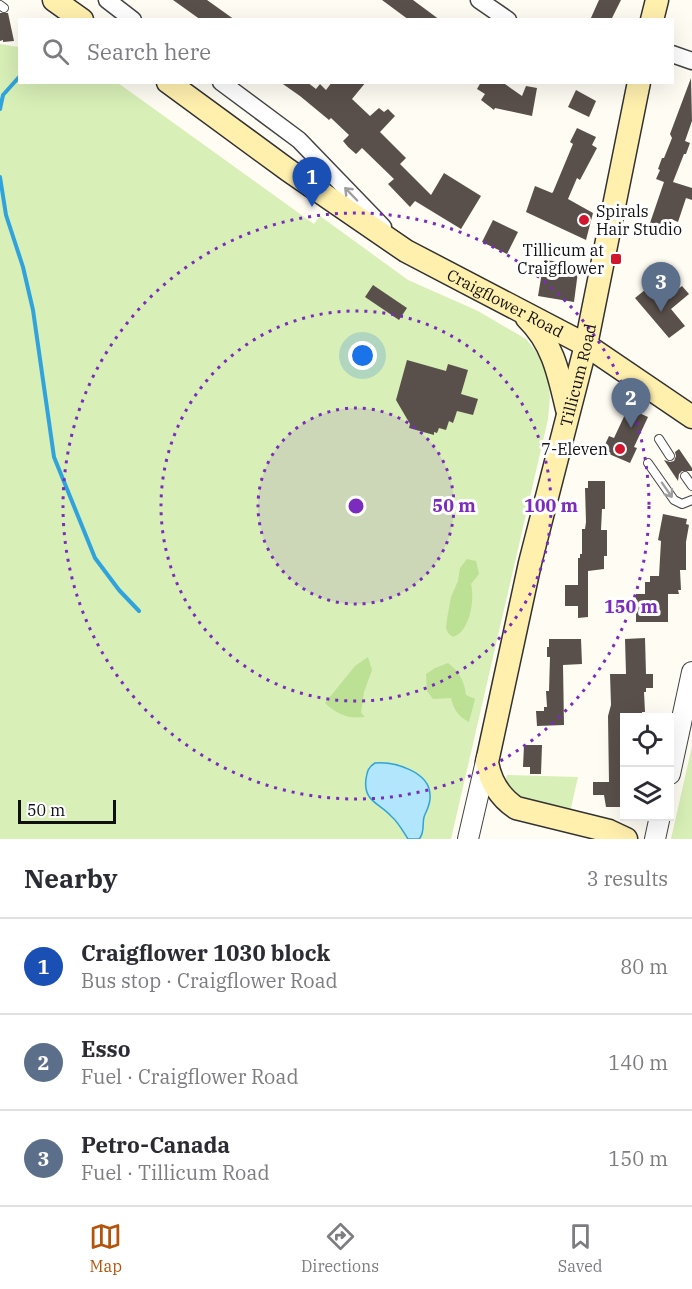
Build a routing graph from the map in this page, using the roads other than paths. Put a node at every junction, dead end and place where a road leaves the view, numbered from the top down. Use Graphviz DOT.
graph roads {
  1 [pos="54,0"];
  2 [pos="107,0"];
  3 [pos="479,0"];
  4 [pos="657,0"];
  5 [pos="79,18"];
  6 [pos="129,18"];
  7 [pos="505,18"];
  8 [pos="652,18"];
  9 [pos="674,55"];
  10 [pos="692,61"];
  11 [pos="171,84"];
  12 [pos="224,84"];
  13 [pos="634,85"];
  14 [pos="406,251"];
  15 [pos="501,300"];
  16 [pos="586,345"];
  17 [pos="568,414"];
  18 [pos="692,417"];
  19 [pos="659,439"];
  20 [pos="670,456"];
  21 [pos="648,463"];
  22 [pos="685,476"];
  23 [pos="692,486"];
  24 [pos="692,500"];
  25 [pos="692,672"];
  26 [pos="488,750"];
  27 [pos="671,767"];
  28 [pos="659,821"];
  29 [pos="468,839"];
  30 [pos="626,839"];
  31 [pos="655,839"];
  1 -- 5 [label="main road"];
  2 -- 6 [label="street"];
  3 -- 7 [label="street"];
  4 -- 8 [label="main road"];
  9 -- 10 [label="street"];
  11 -- 14 [label="main road, Craigflower Road"];
  14 -- 12 [label="street, Craigflower Road, one-way"];
  13 -- 16 [label="main road, Tillicum Road"];
  14 -- 15 [label="main road, Craigflower Road"];
  15 -- 16 [label="main road, Craigflower Road"];
  15 -- 17 [label="main road"];
  16 -- 17 [label="main road, Tillicum Road"];
  16 -- 18 [label="main road, Craigflower Road"];
  17 -- 26 [label="main road, Tillicum Road"];
  19 -- 20 [label="lane"];
  21 -- 24 [label="lane, one-way"];
  22 -- 23 [label="lane"];
  25 -- 27 [label="street"];
  26 -- 29 [label="street, Tillicum Road"];
  26 -- 30 [label="main road"];
  28 -- 31 [label="street"];
}
